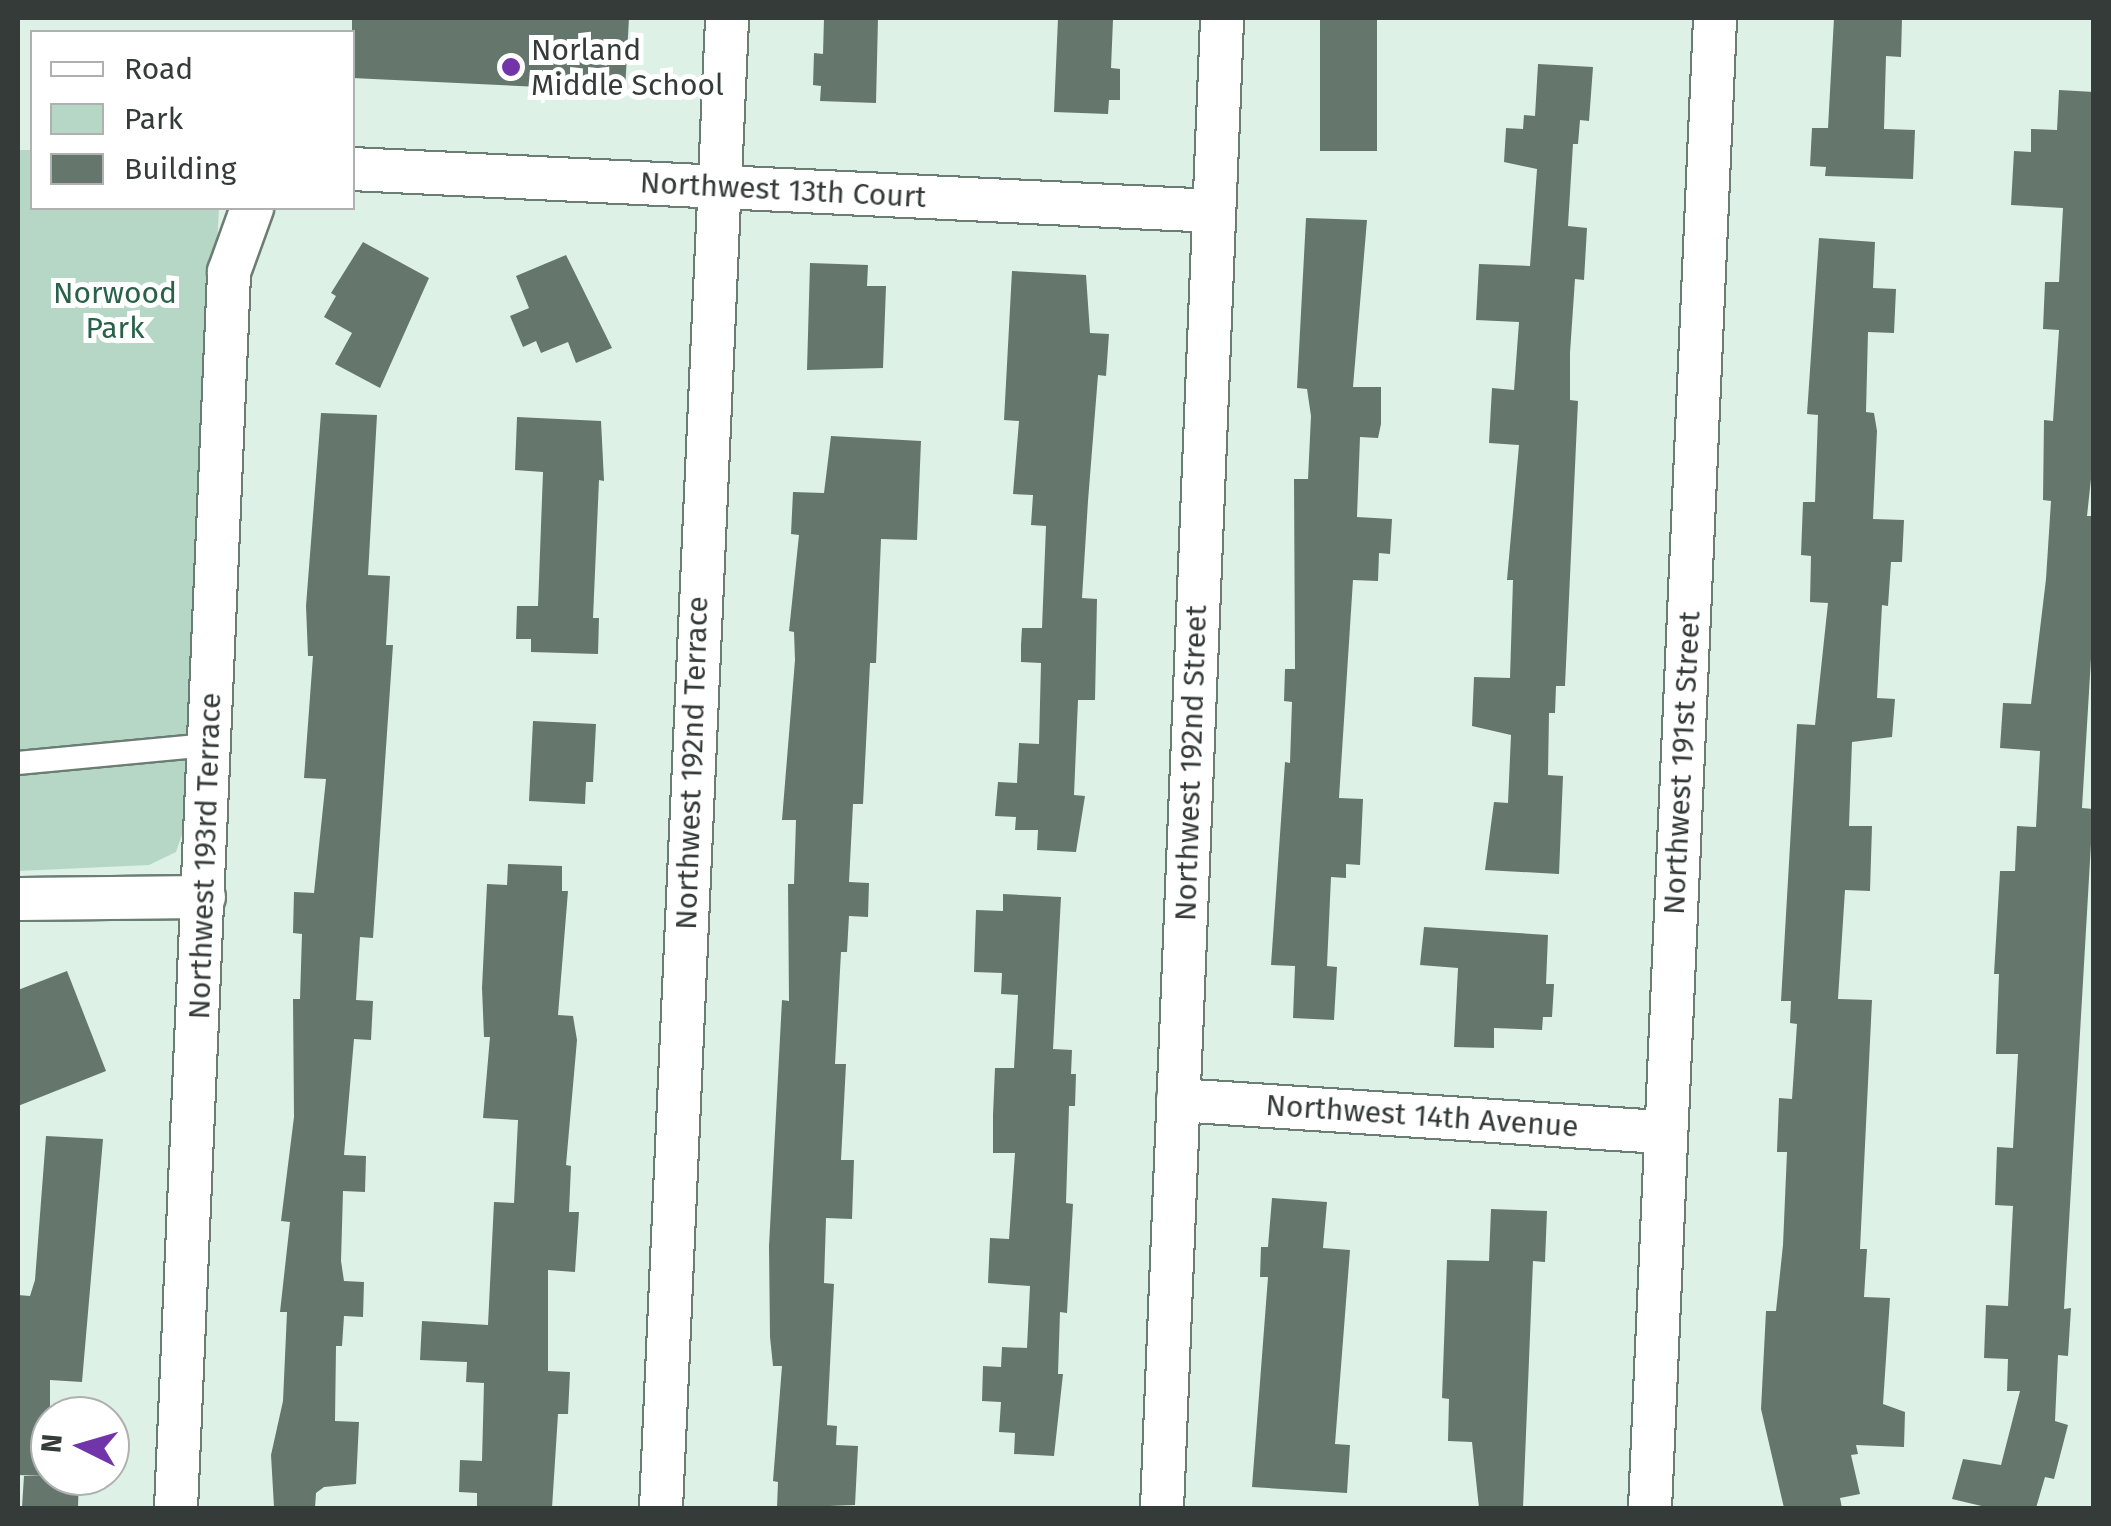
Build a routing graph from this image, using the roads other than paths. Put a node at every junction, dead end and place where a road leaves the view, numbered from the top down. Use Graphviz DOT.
graph roads {
  1 [pos="727,18"];
  2 [pos="1222,18"];
  3 [pos="1715,18"];
  4 [pos="355,168"];
  5 [pos="716,188"];
  6 [pos="251,210"];
  7 [pos="1213,211"];
  8 [pos="210,745"];
  9 [pos="18,764"];
  10 [pos="18,898"];
  11 [pos="204,898"];
  12 [pos="1178,1100"];
  13 [pos="1666,1132"];
  14 [pos="176,1508"];
  15 [pos="661,1508"];
  16 [pos="1162,1508"];
  17 [pos="1650,1508"];
  1 -- 5 [label="street, Northwest 192nd Terrace"];
  2 -- 7 [label="street, Northwest 192nd Street"];
  3 -- 13 [label="street, Northwest 191st Street"];
  4 -- 5 [label="street, Northwest 13th Court"];
  5 -- 7 [label="street, Northwest 13th Court"];
  5 -- 15 [label="street, Northwest 192nd Terrace"];
  6 -- 8 [label="street, Northwest 193rd Terrace"];
  7 -- 12 [label="street, Northwest 192nd Street"];
  8 -- 9 [label="lane"];
  8 -- 11 [label="street, Northwest 193rd Terrace"];
  10 -- 11 [label="street"];
  11 -- 14 [label="street, Northwest 193rd Terrace"];
  12 -- 13 [label="street, Northwest 14th Avenue"];
  12 -- 16 [label="street, Northwest 192nd Street"];
  13 -- 17 [label="street, Northwest 191st Street"];
}
